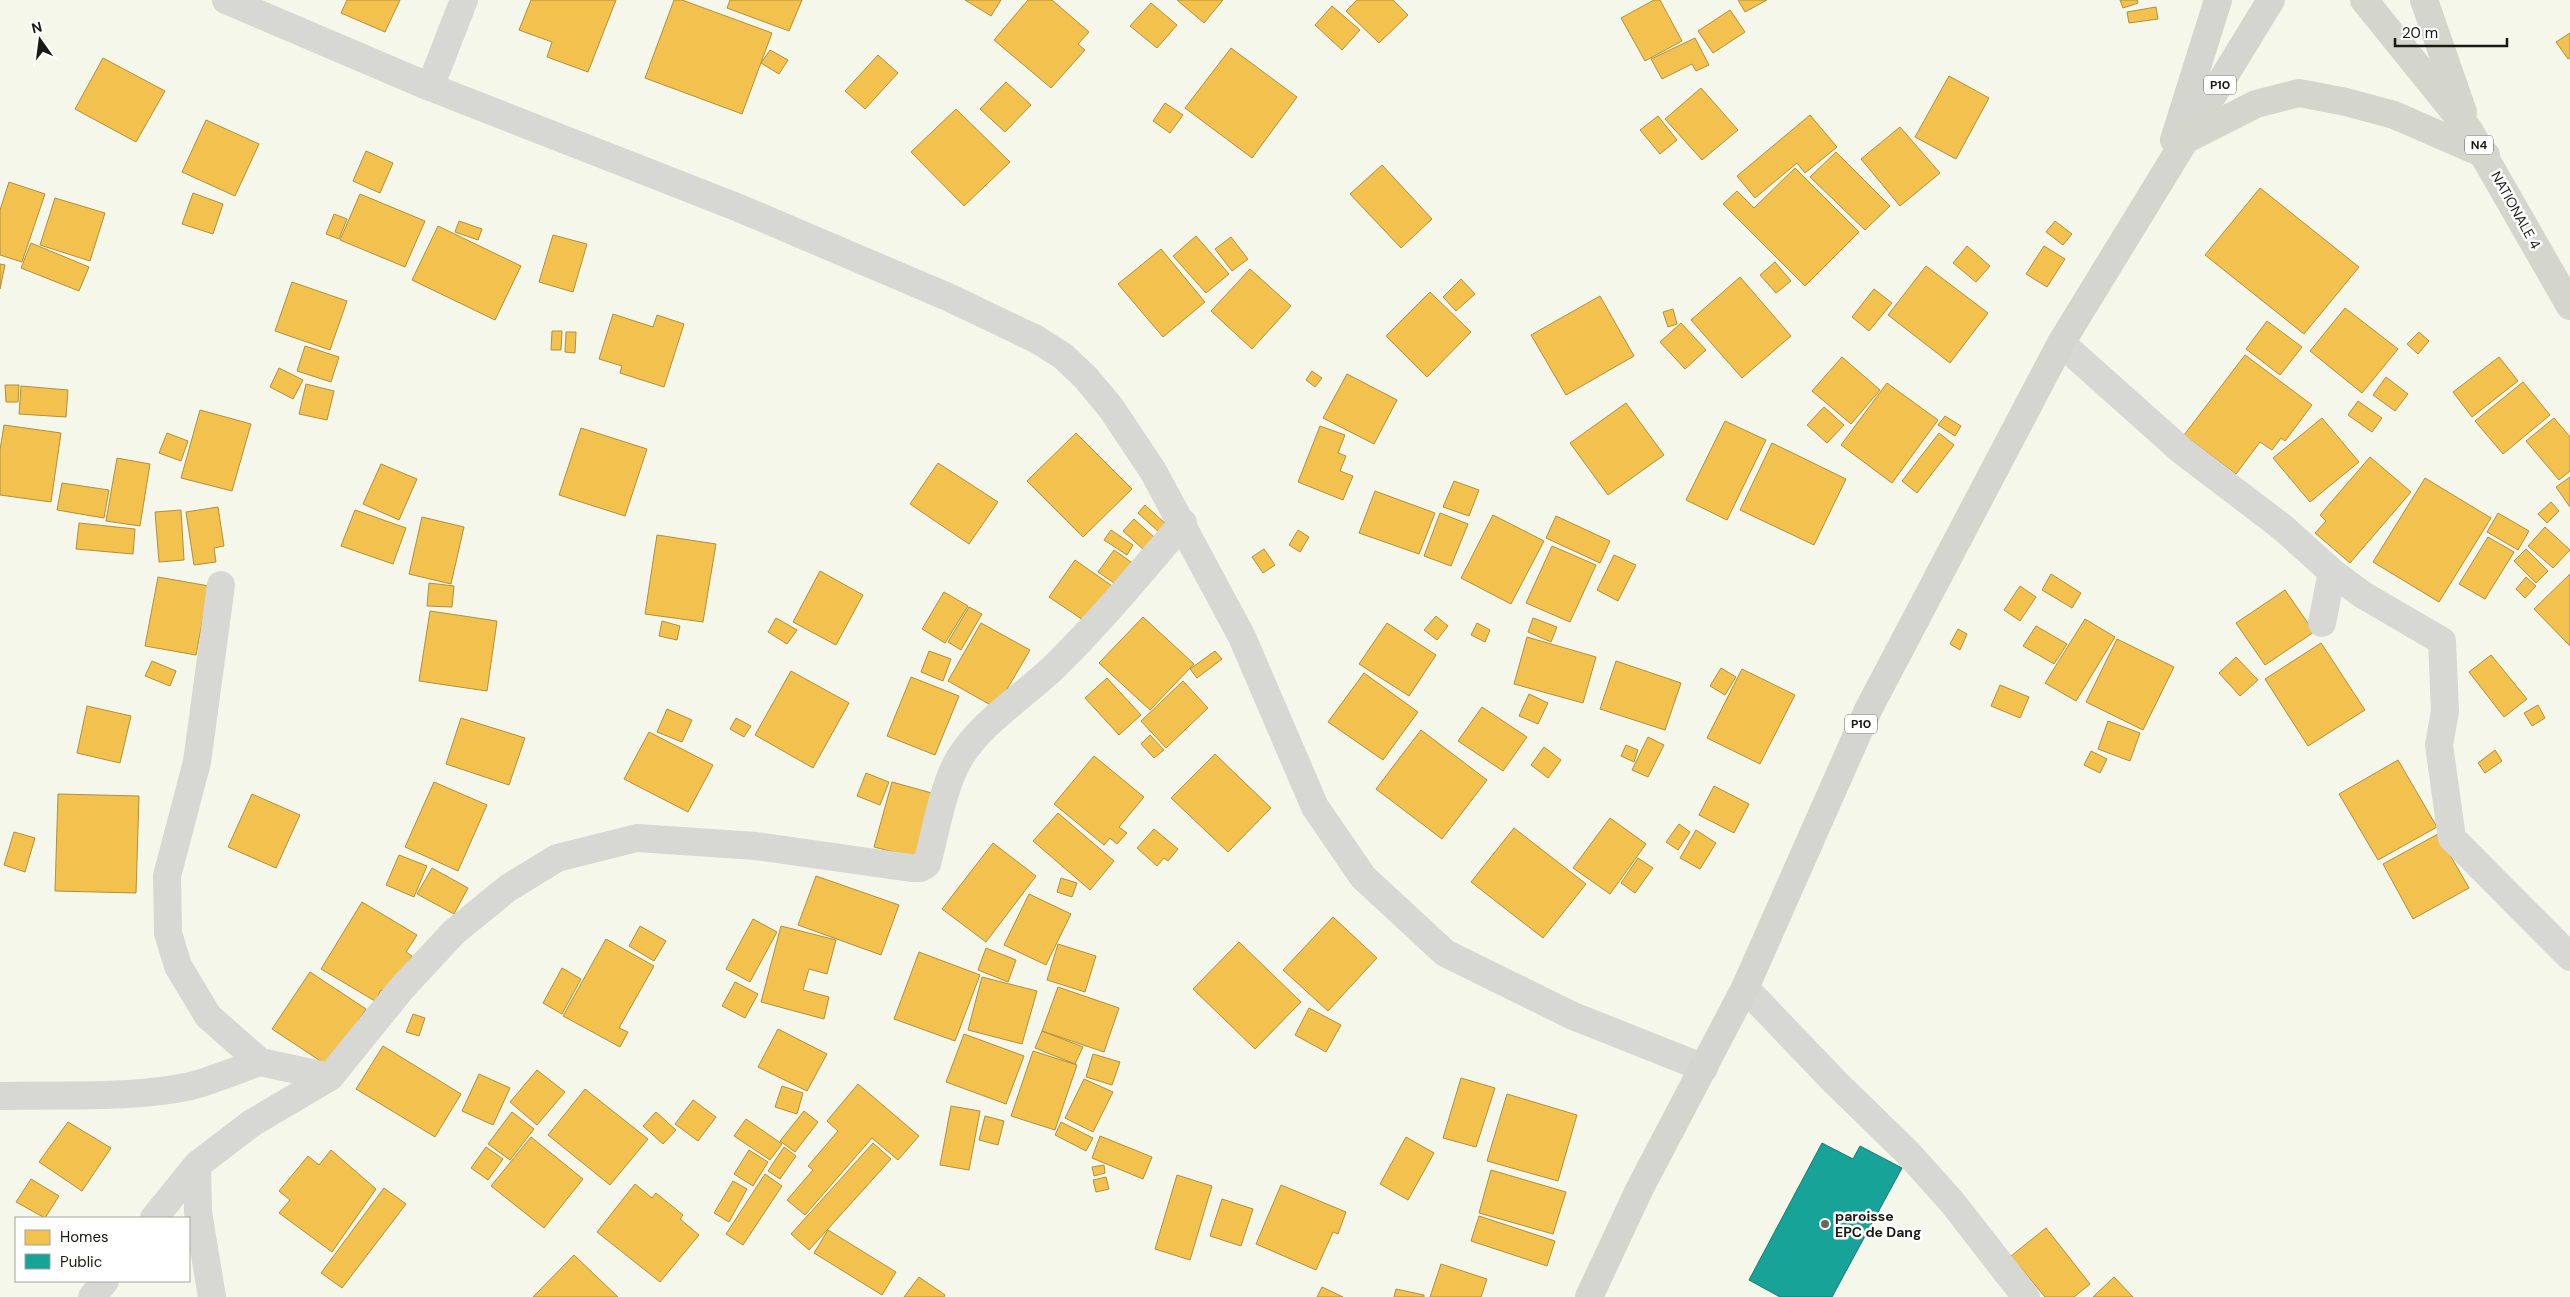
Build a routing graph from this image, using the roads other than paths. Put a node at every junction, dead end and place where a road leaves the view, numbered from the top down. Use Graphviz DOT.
graph roads {
  1 [pos="226,0"];
  2 [pos="464,0"];
  3 [pos="2218,0"];
  4 [pos="2270,0"];
  5 [pos="2364,0"];
  6 [pos="2424,0"];
  7 [pos="430,87"];
  8 [pos="2469,130"];
  9 [pos="2187,139"];
  10 [pos="2486,155"];
  11 [pos="2166,168"];
  12 [pos="2570,306"];
  13 [pos="2061,343"];
  14 [pos="1183,523"];
  15 [pos="2332,572"];
  16 [pos="220,585"];
  17 [pos="2322,623"];
  18 [pos="2570,958"];
  19 [pos="1745,988"];
  20 [pos="260,1062"];
  21 [pos="1704,1068"];
  22 [pos="330,1077"];
  23 [pos="0,1096"];
  24 [pos="197,1165"];
  25 [pos="155,1217"];
  26 [pos="104,1282"];
  27 [pos="92,1297"];
  28 [pos="212,1297"];
  29 [pos="1589,1297"];
  30 [pos="2026,1297"];
  1 -- 7 [label="street"];
  2 -- 7 [label="street"];
  3 -- 11 [label="main road, P10"];
  4 -- 9 [label="main road, P10"];
  5 -- 8 [label="highway, NATIONALE 4 / N4"];
  6 -- 8 [label="highway"];
  7 -- 14 [label="street"];
  8 -- 10 [label="highway, NATIONALE 4 / N4"];
  9 -- 10 [label="highway"];
  9 -- 11 [label="main road, P10"];
  10 -- 12 [label="highway, NATIONALE 4 / N4"];
  11 -- 13 [label="main road, P10"];
  13 -- 15 [label="street"];
  13 -- 19 [label="main road, P10"];
  14 -- 21 [label="street"];
  14 -- 22 [label="street"];
  15 -- 17 [label="street"];
  15 -- 18 [label="street"];
  16 -- 20 [label="street"];
  19 -- 21 [label="main road, P10"];
  19 -- 30 [label="street"];
  20 -- 22 [label="street"];
  20 -- 23 [label="street"];
  21 -- 29 [label="main road, P10"];
  22 -- 24 [label="street"];
  24 -- 25 [label="street"];
  24 -- 28 [label="street"];
  26 -- 27 [label="street"];
}
